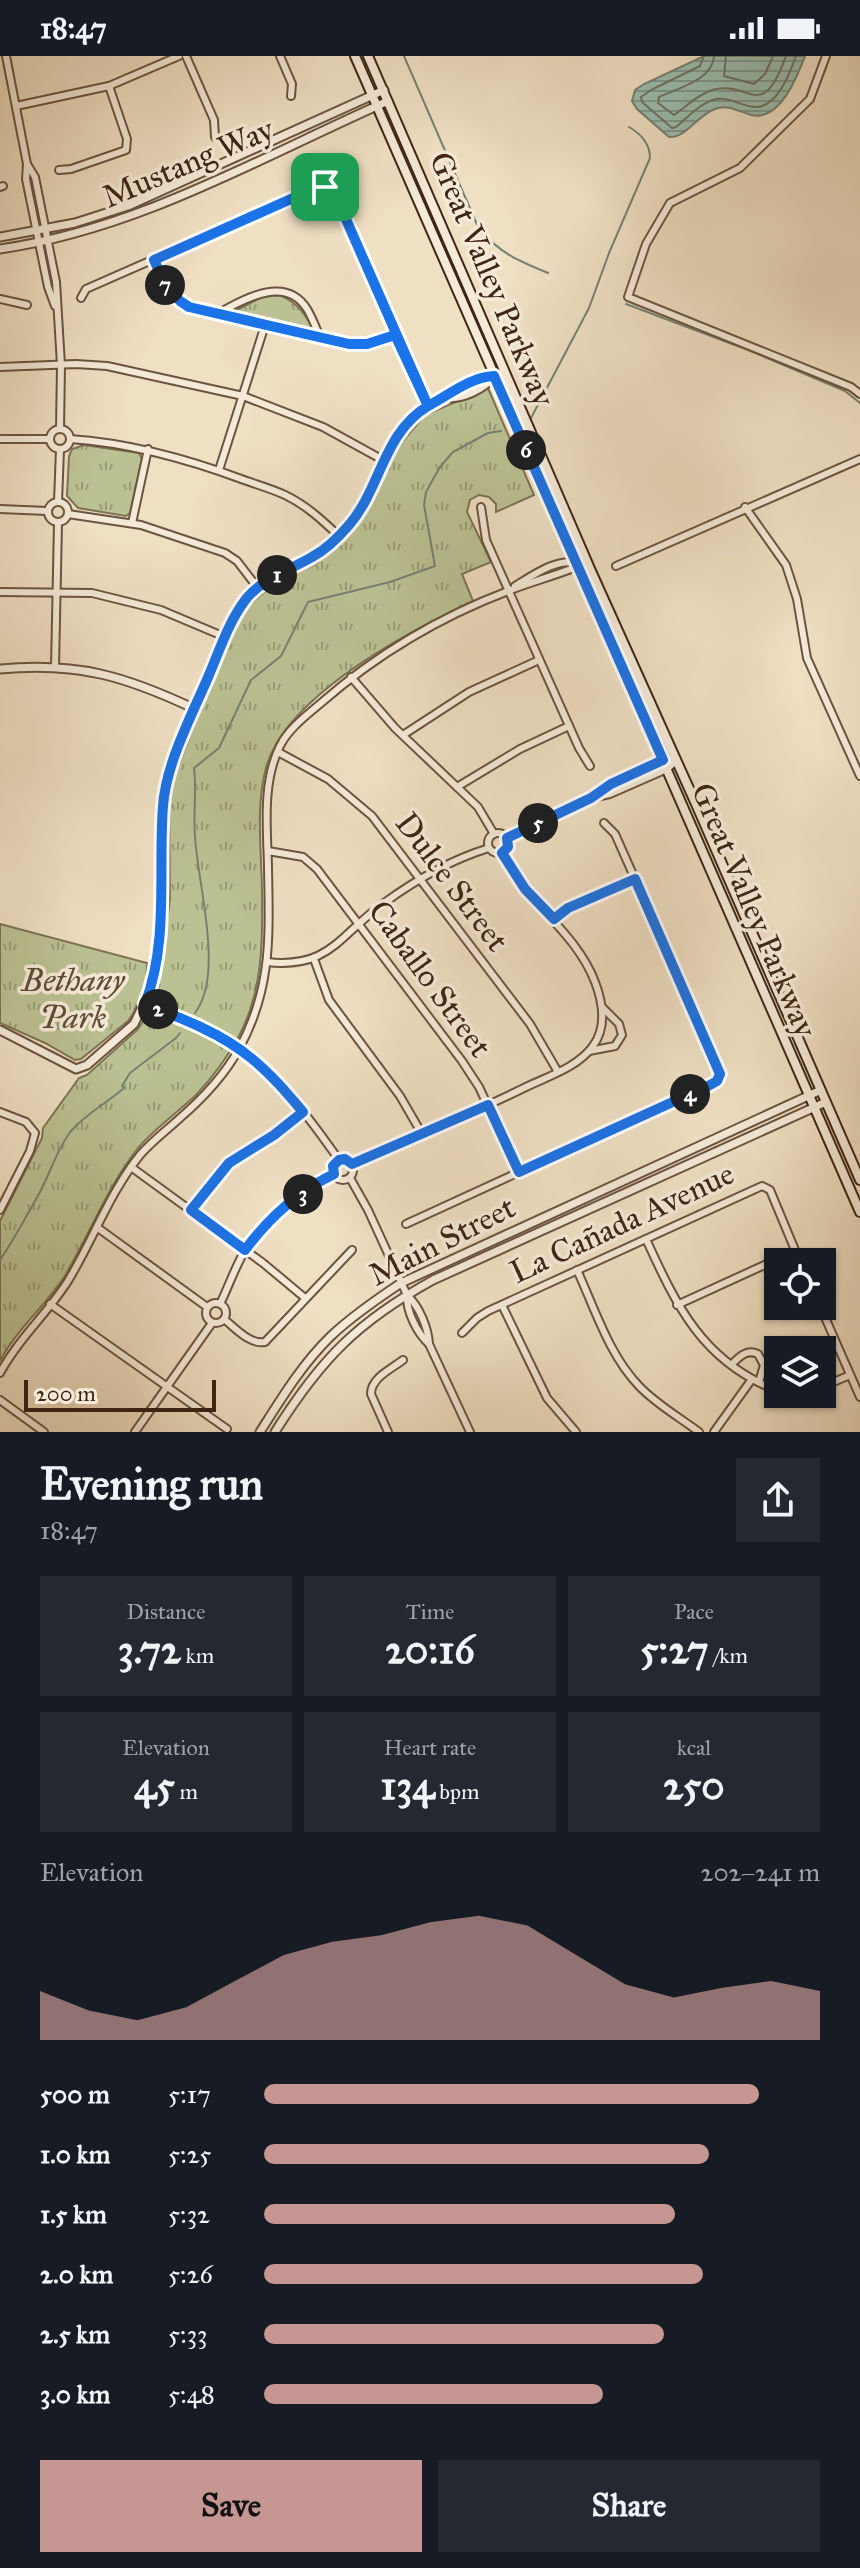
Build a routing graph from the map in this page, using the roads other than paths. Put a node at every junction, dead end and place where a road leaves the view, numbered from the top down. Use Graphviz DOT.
graph roads {
  1 [pos="6,56"];
  2 [pos="179,56"];
  3 [pos="186,56"];
  4 [pos="280,56"];
  5 [pos="355,56"];
  6 [pos="368,56"];
  7 [pos="826,56"];
  8 [pos="109,86"];
  9 [pos="384,90"];
  10 [pos="372,95"];
  11 [pos="291,96"];
  12 [pos="388,101"];
  13 [pos="16,106"];
  14 [pos="377,106"];
  15 [pos="215,137"];
  16 [pos="59,170"];
  17 [pos="42,230"];
  18 [pos="0,237"];
  19 [pos="44,241"];
  20 [pos="0,249"];
  21 [pos="154,260"];
  22 [pos="81,298"];
  23 [pos="0,299"];
  24 [pos="27,305"];
  25 [pos="217,314"];
  26 [pos="265,325"];
  27 [pos="395,335"];
  28 [pos="320,337"];
  29 [pos="61,365"];
  30 [pos="0,367"];
  31 [pos="505,371"];
  32 [pos="494,376"];
  33 [pos="860,394"];
  34 [pos="243,396"];
  35 [pos="428,406"];
  36 [pos="60,429"];
  37 [pos="0,439"];
  38 [pos="50,439"];
  39 [pos="70,439"];
  40 [pos="60,449"];
  41 [pos="148,449"];
  42 [pos="860,459"];
  43 [pos="383,460"];
  44 [pos="219,470"];
  45 [pos="58,502"];
  46 [pos="481,507"];
  47 [pos="745,507"];
  48 [pos="0,509"];
  49 [pos="47,511"];
  50 [pos="68,514"];
  51 [pos="58,523"];
  52 [pos="132,523"];
  53 [pos="339,536"];
  54 [pos="576,563"];
  55 [pos="616,566"];
  56 [pos="591,571"];
  57 [pos="257,587"];
  58 [pos="509,591"];
  59 [pos="0,592"];
  60 [pos="57,592"];
  61 [pos="225,637"];
  62 [pos="539,660"];
  63 [pos="55,667"];
  64 [pos="0,669"];
  65 [pos="351,677"];
  66 [pos="195,709"];
  67 [pos="569,726"];
  68 [pos="403,735"];
  69 [pos="278,752"];
  70 [pos="677,760"];
  71 [pos="665,764"];
  72 [pos="590,766"];
  73 [pos="860,776"];
  74 [pos="457,787"];
  75 [pos="604,823"];
  76 [pos="494,834"];
  77 [pos="507,838"];
  78 [pos="489,848"];
  79 [pos="268,851"];
  80 [pos="502,853"];
  81 [pos="421,879"];
  82 [pos="635,879"];
  83 [pos="554,919"];
  84 [pos="359,923"];
  85 [pos="314,959"];
  86 [pos="267,962"];
  87 [pos="145,1004"];
  88 [pos="602,1007"];
  89 [pos="0,1030"];
  90 [pos="239,1050"];
  91 [pos="589,1051"];
  92 [pos="558,1072"];
  93 [pos="821,1090"];
  94 [pos="808,1096"];
  95 [pos="826,1102"];
  96 [pos="488,1105"];
  97 [pos="814,1107"];
  98 [pos="0,1112"];
  99 [pos="303,1112"];
  100 [pos="422,1134"];
  101 [pos="339,1160"];
  102 [pos="352,1164"];
  103 [pos="131,1167"];
  104 [pos="519,1172"];
  105 [pos="334,1174"];
  106 [pos="350,1178"];
  107 [pos="860,1180"];
  108 [pos="0,1189"];
  109 [pos="9,1193"];
  110 [pos="0,1210"];
  111 [pos="191,1210"];
  112 [pos="860,1212"];
  113 [pos="406,1224"];
  114 [pos="98,1228"];
  115 [pos="646,1239"];
  116 [pos="794,1248"];
  117 [pos="245,1250"];
  118 [pos="352,1250"];
  119 [pos="764,1265"];
  120 [pos="577,1270"];
  121 [pos="401,1283"];
  122 [pos="407,1295"];
  123 [pos="305,1298"];
  124 [pos="50,1304"];
  125 [pos="220,1304"];
  126 [pos="502,1305"];
  127 [pos="677,1305"];
  128 [pos="207,1307"];
  129 [pos="224,1319"];
  130 [pos="826,1320"];
  131 [pos="212,1323"];
  132 [pos="462,1333"];
  133 [pos="403,1360"];
  134 [pos="732,1364"];
  135 [pos="0,1373"];
  136 [pos="850,1375"];
  137 [pos="756,1381"];
  138 [pos="836,1381"];
  139 [pos="764,1385"];
  140 [pos="166,1388"];
  141 [pos="860,1397"];
  142 [pos="0,1400"];
  143 [pos="227,1429"];
  144 [pos="44,1432"];
  145 [pos="135,1432"];
  146 [pos="260,1432"];
  147 [pos="275,1432"];
  148 [pos="388,1432"];
  149 [pos="470,1432"];
  150 [pos="576,1432"];
  151 [pos="699,1432"];
  152 [pos="714,1432"];
  1 -- 13 [label="street"];
  2 -- 8 [label="street"];
  3 -- 15 [label="street"];
  4 -- 11 [label="street"];
  5 -- 10 [label="main road, Great Valley Parkway"];
  6 -- 9 [label="main road, Great Valley Parkway"];
  7 -- 33 [label="street"];
  8 -- 13 [label="street"];
  8 -- 16 [label="street"];
  9 -- 10 [label="street, Mustang Way"];
  9 -- 12 [label="main road, Great Valley Parkway"];
  10 -- 14 [label="main road, Great Valley Parkway"];
  10 -- 17 [label="street, Mustang Way"];
  12 -- 14 [label="street, Mustang Way"];
  12 -- 31 [label="main road, Great Valley Parkway"];
  13 -- 17 [label="street"];
  14 -- 19 [label="street, Mustang Way"];
  14 -- 32 [label="main road, Great Valley Parkway"];
  17 -- 18 [label="street, Mustang Way"];
  17 -- 19 [label="street"];
  19 -- 20 [label="street, Mustang Way"];
  19 -- 29 [label="street"];
  21 -- 22 [label="street"];
  21 -- 25 [label="street"];
  21 -- 27 [label="street"];
  23 -- 24 [label="street"];
  25 -- 26 [label="street"];
  25 -- 28 [label="street"];
  26 -- 28 [label="street"];
  26 -- 34 [label="street"];
  27 -- 28 [label="street"];
  27 -- 35 [label="street"];
  29 -- 30 [label="street"];
  29 -- 34 [label="street"];
  29 -- 36 [label="street"];
  31 -- 32 [label="street"];
  31 -- 56 [label="main road, Great Valley Parkway"];
  32 -- 35 [label="street"];
  32 -- 54 [label="main road, Great Valley Parkway"];
  34 -- 43 [label="street"];
  34 -- 44 [label="street"];
  35 -- 43 [label="street"];
  36 -- 38 [label="street"];
  36 -- 39 [label="street"];
  37 -- 38 [label="street"];
  38 -- 40 [label="street"];
  39 -- 40 [label="street"];
  39 -- 41 [label="street"];
  40 -- 45 [label="street"];
  41 -- 44 [label="street"];
  41 -- 52 [label="street"];
  42 -- 47 [label="street"];
  43 -- 53 [label="street"];
  44 -- 53 [label="street"];
  45 -- 49 [label="street"];
  45 -- 50 [label="street"];
  46 -- 58 [label="street"];
  47 -- 55 [label="street"];
  47 -- 73 [label="street"];
  48 -- 49 [label="street"];
  49 -- 51 [label="street"];
  50 -- 51 [label="street"];
  50 -- 52 [label="street"];
  51 -- 60 [label="street"];
  52 -- 57 [label="street"];
  53 -- 57 [label="street"];
  54 -- 56 [label="main road"];
  54 -- 58 [label="street"];
  54 -- 71 [label="main road, Great Valley Parkway"];
  56 -- 70 [label="main road, Great Valley Parkway"];
  57 -- 61 [label="street"];
  58 -- 62 [label="street"];
  58 -- 65 [label="street"];
  59 -- 60 [label="street"];
  60 -- 61 [label="street"];
  60 -- 63 [label="street"];
  61 -- 66 [label="street"];
  62 -- 67 [label="street"];
  62 -- 68 [label="street"];
  63 -- 64 [label="street"];
  63 -- 66 [label="street"];
  65 -- 68 [label="street"];
  65 -- 69 [label="street"];
  66 -- 87 [label="street"];
  67 -- 72 [label="street"];
  67 -- 74 [label="street"];
  68 -- 74 [label="street"];
  69 -- 79 [label="street"];
  69 -- 81 [label="street, Dulce Street"];
  70 -- 71 [label="street"];
  70 -- 93 [label="main road, Great Valley Parkway"];
  71 -- 77 [label="street"];
  71 -- 94 [label="main road, Great Valley Parkway"];
  74 -- 76 [label="street"];
  75 -- 82 [label="street"];
  76 -- 77 [label="street"];
  76 -- 78 [label="street"];
  77 -- 80 [label="street"];
  78 -- 80 [label="street"];
  78 -- 81 [label="street"];
  79 -- 84 [label="street, Caballo Street"];
  79 -- 86 [label="street"];
  80 -- 83 [label="street"];
  81 -- 84 [label="street"];
  81 -- 92 [label="street, Dulce Street"];
  82 -- 83 [label="street"];
  82 -- 104 [label="street"];
  83 -- 88 [label="street"];
  84 -- 85 [label="street"];
  84 -- 96 [label="street, Caballo Street"];
  85 -- 86 [label="street"];
  85 -- 100 [label="street"];
  86 -- 90 [label="street"];
  87 -- 89 [label="street"];
  87 -- 90 [label="street"];
  88 -- 91 [label="street"];
  88 -- 91 [label="street"];
  90 -- 99 [label="street"];
  90 -- 103 [label="street"];
  91 -- 92 [label="street"];
  92 -- 96 [label="street"];
  93 -- 94 [label="street, Main Street"];
  93 -- 95 [label="main road, Great Valley Parkway"];
  94 -- 97 [label="main road, Great Valley Parkway"];
  94 -- 121 [label="street, Main Street"];
  95 -- 97 [label="street, Main Street"];
  95 -- 107 [label="main road, Great Valley Parkway"];
  96 -- 100 [label="street"];
  96 -- 104 [label="street, Caballo Street"];
  97 -- 112 [label="main road, Great Valley Parkway"];
  97 -- 122 [label="street, Main Street"];
  98 -- 109 [label="street"];
  99 -- 101 [label="street"];
  99 -- 111 [label="street"];
  100 -- 102 [label="street"];
  101 -- 102 [label="street"];
  101 -- 105 [label="street"];
  102 -- 106 [label="street"];
  103 -- 111 [label="street"];
  103 -- 114 [label="street"];
  104 -- 113 [label="street"];
  105 -- 106 [label="street"];
  105 -- 117 [label="street"];
  106 -- 121 [label="street"];
  108 -- 109 [label="street"];
  109 -- 110 [label="street"];
  111 -- 117 [label="street"];
  114 -- 124 [label="street"];
  114 -- 128 [label="street"];
  115 -- 116 [label="street, La Cañada Avenue"];
  115 -- 120 [label="street, La Cañada Avenue"];
  115 -- 127 [label="street"];
  117 -- 123 [label="street"];
  117 -- 125 [label="street"];
  118 -- 123 [label="street"];
  119 -- 127 [label="street"];
  120 -- 126 [label="street, La Cañada Avenue"];
  120 -- 151 [label="street"];
  121 -- 122 [label="street"];
  121 -- 146 [label="street, Main Street"];
  122 -- 147 [label="street, Main Street"];
  122 -- 149 [label="street"];
  123 -- 129 [label="street"];
  124 -- 135 [label="street"];
  124 -- 140 [label="street"];
  125 -- 128 [label="street"];
  125 -- 129 [label="street"];
  126 -- 132 [label="street, La Cañada Avenue"];
  126 -- 150 [label="street"];
  127 -- 134 [label="street"];
  128 -- 131 [label="street"];
  129 -- 131 [label="street"];
  130 -- 136 [label="street"];
  131 -- 140 [label="street"];
  133 -- 148 [label="street"];
  134 -- 137 [label="street"];
  134 -- 137 [label="street"];
  136 -- 138 [label="street"];
  136 -- 141 [label="street"];
  137 -- 139 [label="street"];
  137 -- 152 [label="street"];
  140 -- 143 [label="street"];
  140 -- 145 [label="street"];
  142 -- 144 [label="street"];
}
